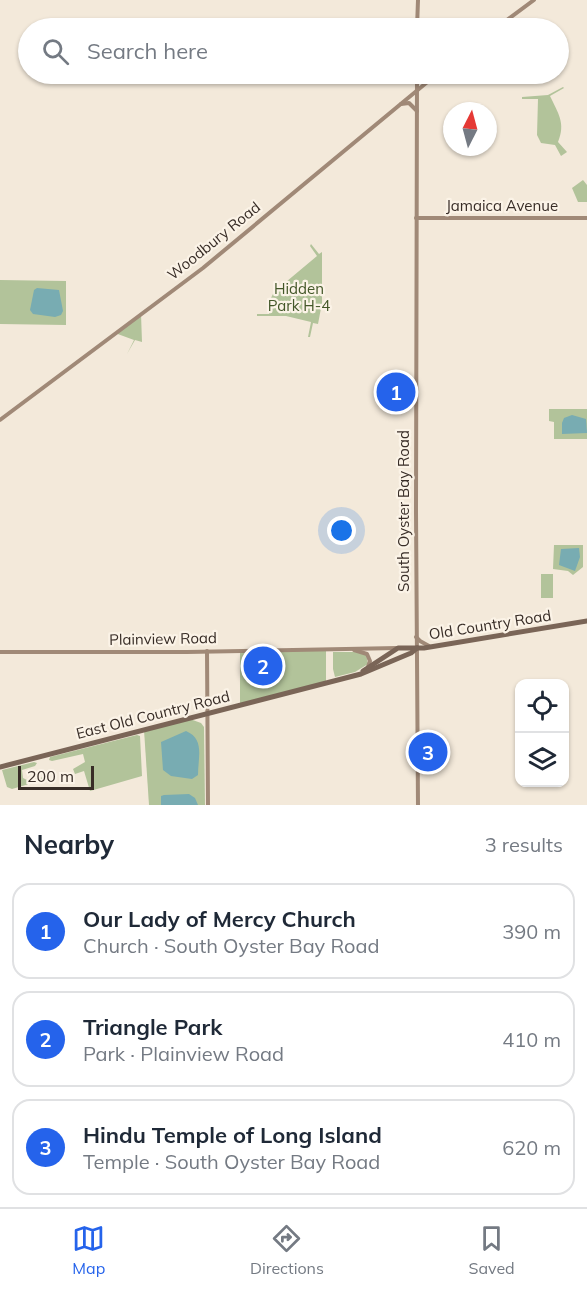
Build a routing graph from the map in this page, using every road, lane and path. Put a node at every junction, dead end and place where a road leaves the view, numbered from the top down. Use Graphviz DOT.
graph roads {
  1 [pos="418,0"];
  2 [pos="534,0"];
  3 [pos="417,18"];
  4 [pos="510,18"];
  5 [pos="417,84"];
  6 [pos="424,84"];
  7 [pos="417,90"];
  8 [pos="400,104"];
  9 [pos="417,111"];
  10 [pos="416,218"];
  11 [pos="587,218"];
  12 [pos="0,420"];
  13 [pos="587,621"];
  14 [pos="416,637"];
  15 [pos="430,646"];
  16 [pos="398,648"];
  17 [pos="417,648"];
  18 [pos="341,649"];
  19 [pos="207,651"];
  20 [pos="0,652"];
  21 [pos="368,668"];
  22 [pos="348,678"];
  23 [pos="207,714"];
  24 [pos="192,718"];
  25 [pos="207,727"];
  26 [pos="0,767"];
  27 [pos="208,805"];
  28 [pos="418,805"];
  1 -- 3 [label="main road"];
  2 -- 4 [label="main road"];
  5 -- 7 [label="main road, South Oyster Bay Road"];
  6 -- 7 [label="main road, Woodbury Road"];
  7 -- 8 [label="main road, Woodbury Road"];
  7 -- 9 [label="main road, South Oyster Bay Road"];
  8 -- 9 [label="main road"];
  8 -- 12 [label="main road, Woodbury Road"];
  9 -- 10 [label="main road, South Oyster Bay Road"];
  10 -- 11 [label="main road, Jamaica Avenue"];
  10 -- 14 [label="main road, South Oyster Bay Road"];
  13 -- 15 [label="main road, Old Country Road"];
  14 -- 15 [label="main road"];
  14 -- 17 [label="main road, South Oyster Bay Road"];
  15 -- 17 [label="main road, Old Country Road"];
  16 -- 17 [label="main road, Old Country Road"];
  16 -- 18 [label="main road, Plainview Road"];
  16 -- 21 [label="main road, East Old Country Road"];
  17 -- 22 [label="main road, East Old Country Road"];
  17 -- 28 [label="main road, South Oyster Bay Road"];
  18 -- 19 [label="main road, Plainview Road"];
  18 -- 21 [label="main road"];
  19 -- 20 [label="main road, Plainview Road"];
  19 -- 23 [label="main road"];
  21 -- 22 [label="main road, East Old Country Road"];
  22 -- 23 [label="main road, East Old Country Road"];
  23 -- 24 [label="main road, East Old Country Road"];
  23 -- 25 [label="main road"];
  24 -- 25 [label="main road"];
  24 -- 26 [label="main road, East Old Country Road"];
  25 -- 27 [label="main road"];
}
